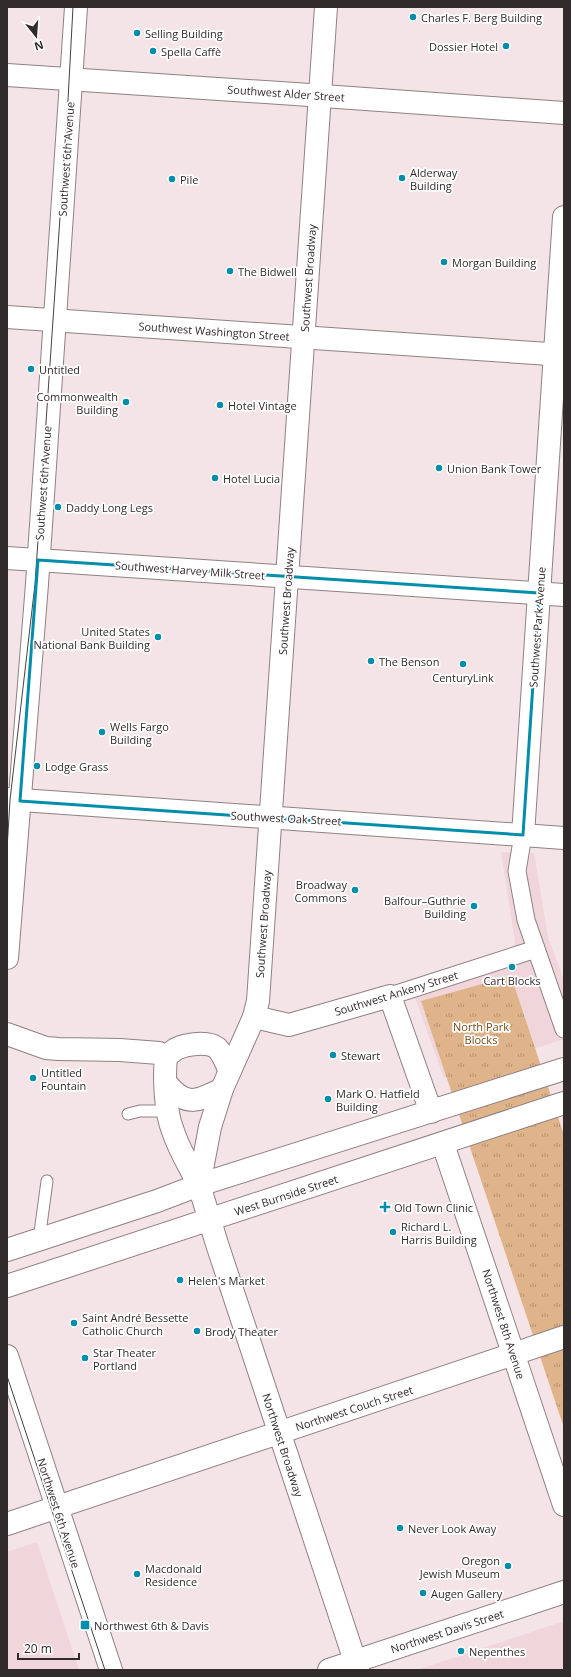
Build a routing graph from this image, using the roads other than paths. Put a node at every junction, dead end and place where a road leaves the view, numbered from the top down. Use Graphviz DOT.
graph roads {
  1 [pos="76,7"];
  2 [pos="326,7"];
  3 [pos="7,75"];
  4 [pos="71,79"];
  5 [pos="321,95"];
  6 [pos="564,113"];
  7 [pos="564,217"];
  8 [pos="7,318"];
  9 [pos="55,321"];
  10 [pos="304,338"];
  11 [pos="560,355"];
  12 [pos="7,558"];
  13 [pos="38,560"];
  14 [pos="288,577"];
  15 [pos="539,593"];
  16 [pos="564,595"];
  17 [pos="14,800"];
  18 [pos="271,817"];
  19 [pos="523,835"];
  20 [pos="564,838"];
  21 [pos="536,949"];
  22 [pos="7,958"];
  23 [pos="390,996"];
  24 [pos="254,1017"];
  25 [pos="564,1028"];
  26 [pos="7,1034"];
  27 [pos="166,1057"];
  28 [pos="564,1069"];
  29 [pos="226,1079"];
  30 [pos="166,1083"];
  31 [pos="564,1103"];
  32 [pos="167,1111"];
  33 [pos="431,1112"];
  34 [pos="128,1114"];
  35 [pos="443,1144"];
  36 [pos="46,1182"];
  37 [pos="199,1185"];
  38 [pos="210,1220"];
  39 [pos="39,1240"];
  40 [pos="7,1250"];
  41 [pos="7,1286"];
  42 [pos="564,1337"];
  43 [pos="514,1354"];
  44 [pos="7,1356"];
  45 [pos="279,1432"];
  46 [pos="564,1505"];
  47 [pos="57,1507"];
  48 [pos="7,1524"];
  49 [pos="564,1592"];
  50 [pos="357,1666"];
  51 [pos="111,1670"];
  52 [pos="329,1670"];
  1 -- 4 [label="street, Southwest 6th Avenue"];
  2 -- 5 [label="street, Southwest Broadway"];
  3 -- 4 [label="street, Southwest Alder Street"];
  4 -- 5 [label="street, Southwest Alder Street"];
  4 -- 9 [label="street, Southwest 6th Avenue"];
  5 -- 6 [label="street, Southwest Alder Street"];
  5 -- 10 [label="street, Southwest Broadway"];
  7 -- 11 [label="street, Southwest Park Avenue"];
  8 -- 9 [label="street, Southwest Washington Street"];
  9 -- 10 [label="street, Southwest Washington Street"];
  9 -- 13 [label="street, Southwest 6th Avenue"];
  10 -- 11 [label="street, Southwest Washington Street"];
  10 -- 14 [label="street, Southwest Broadway"];
  11 -- 15 [label="street, Southwest Park Avenue"];
  12 -- 13 [label="street, Southwest Harvey Milk Street"];
  13 -- 14 [label="street, Southwest Harvey Milk Street"];
  13 -- 17 [label="street, Southwest 6th Avenue"];
  14 -- 15 [label="street, Southwest Harvey Milk Street"];
  14 -- 18 [label="street, Southwest Broadway"];
  15 -- 16 [label="street, Southwest Harvey Milk Street"];
  15 -- 19 [label="street, Southwest Park Avenue"];
  17 -- 18 [label="street, Southwest Oak Street"];
  17 -- 22 [label="street, Southwest 6th Avenue"];
  18 -- 19 [label="street, Southwest Oak Street"];
  18 -- 24 [label="street, Southwest Broadway"];
  19 -- 20 [label="street, Southwest Oak Street"];
  19 -- 21 [label="street, Southwest Park Avenue"];
  21 -- 23 [label="street, Southwest Ankeny Street"];
  21 -- 25 [label="street, Southwest Park Avenue"];
  23 -- 24 [label="street, Southwest Ankeny Street"];
  23 -- 33 [label="street"];
  24 -- 29 [label="street, Southwest Broadway"];
  26 -- 27 [label="street"];
  27 -- 29 [label="street"];
  27 -- 30 [label="street, Southwest Broadway"];
  28 -- 33 [label="street"];
  29 -- 30 [label="street"];
  29 -- 37 [label="street, Southwest Broadway"];
  30 -- 32 [label="street, Southwest Broadway"];
  31 -- 35 [label="street, West Burnside Street"];
  32 -- 34 [label="lane"];
  32 -- 37 [label="street, Southwest Broadway"];
  33 -- 37 [label="street"];
  35 -- 38 [label="street, West Burnside Street"];
  35 -- 43 [label="street, Northwest 8th Avenue"];
  36 -- 39 [label="lane"];
  37 -- 38 [label="street, Southwest Broadway"];
  37 -- 39 [label="street"];
  38 -- 41 [label="street, West Burnside Street"];
  38 -- 45 [label="street, Northwest Broadway"];
  39 -- 40 [label="street"];
  42 -- 43 [label="street, Northwest Couch Street"];
  43 -- 45 [label="street, Northwest Couch Street"];
  43 -- 46 [label="street, Northwest 8th Avenue"];
  44 -- 47 [label="street, Northwest 6th Avenue"];
  45 -- 47 [label="street, Northwest Couch Street"];
  45 -- 50 [label="street, Northwest Broadway"];
  47 -- 48 [label="street, Northwest Couch Street"];
  47 -- 51 [label="street, Northwest 6th Avenue"];
  49 -- 50 [label="street, Northwest Davis Street"];
  50 -- 52 [label="street, Northwest Davis Street"];
}
